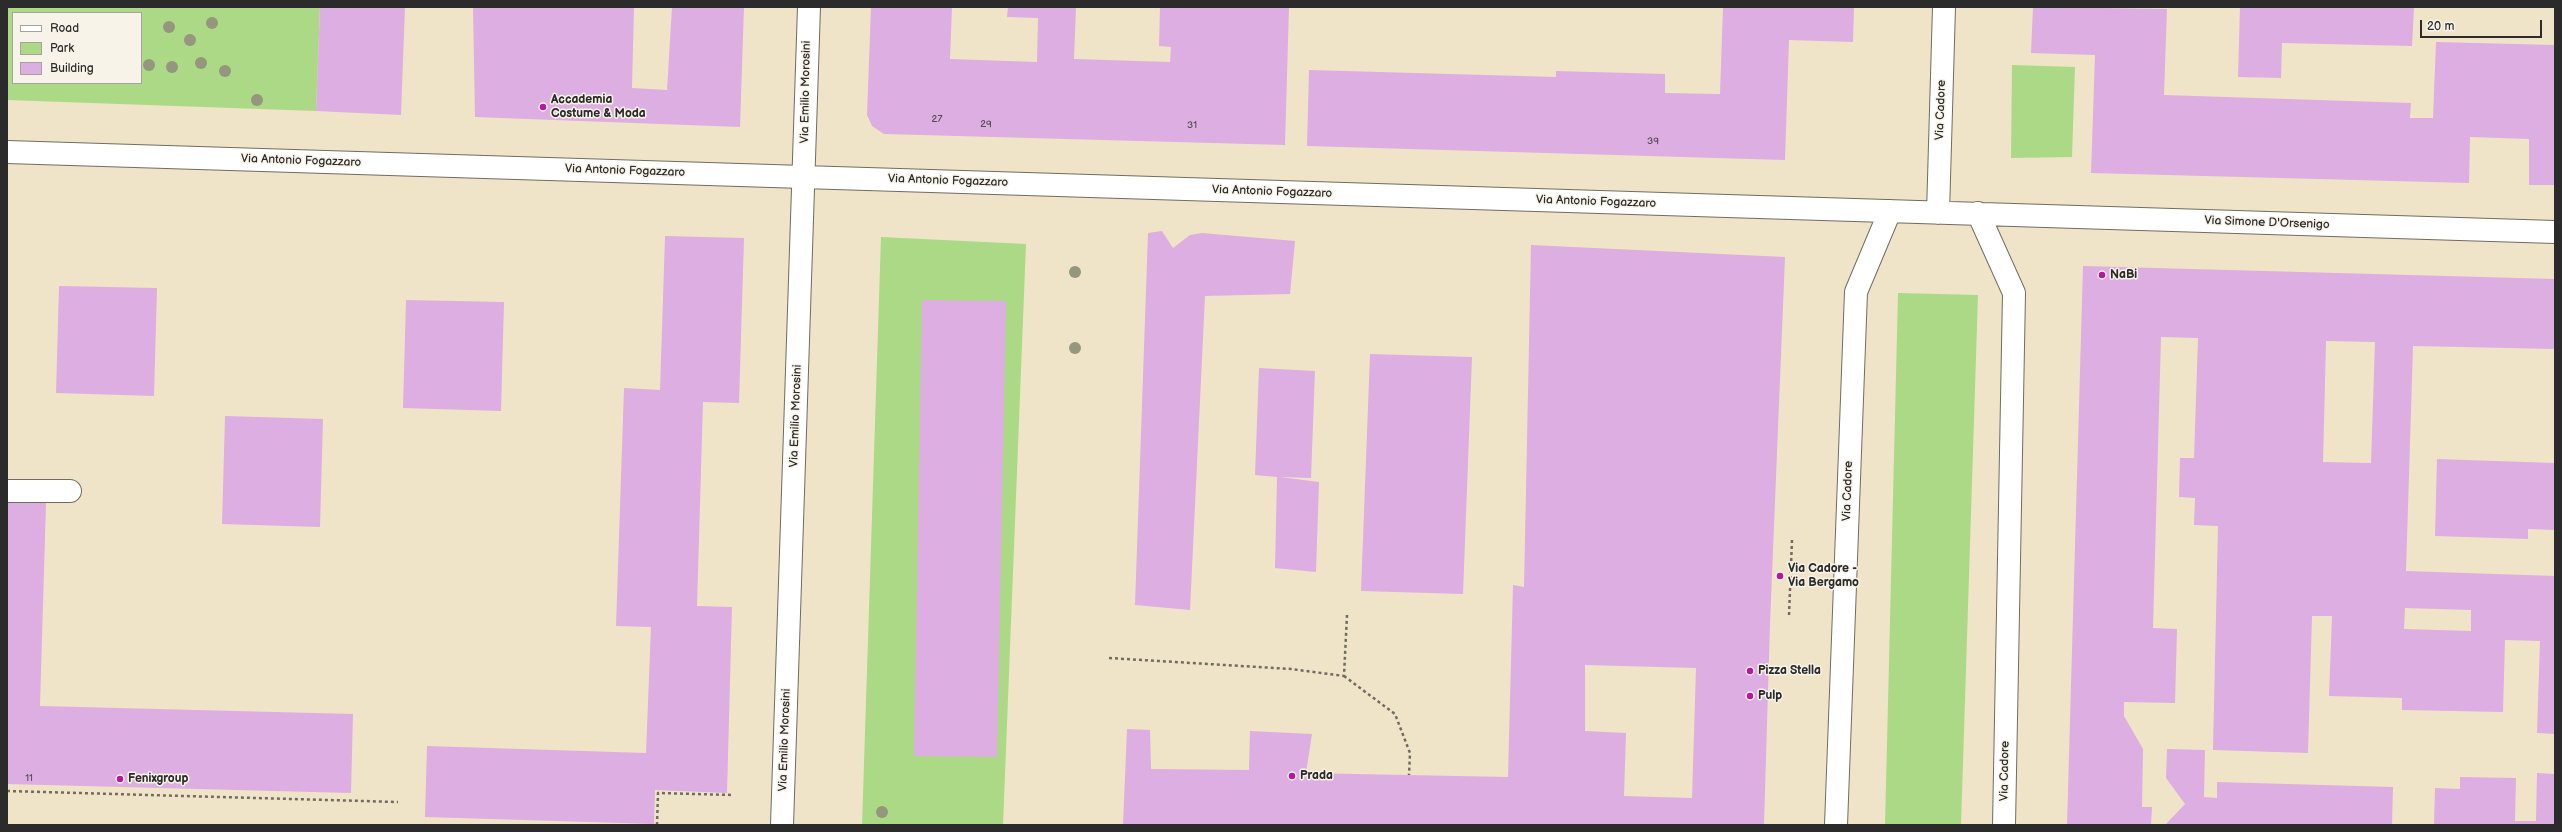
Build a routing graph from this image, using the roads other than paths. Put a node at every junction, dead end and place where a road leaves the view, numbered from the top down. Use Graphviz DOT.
graph roads {
  1 [pos="809,7"];
  2 [pos="1944,7"];
  3 [pos="7,152"];
  4 [pos="805,177"];
  5 [pos="1890,211"];
  6 [pos="1938,213"];
  7 [pos="1978,213"];
  8 [pos="2555,232"];
  9 [pos="7,490"];
  10 [pos="70,491"];
  11 [pos="782,825"];
  12 [pos="1836,825"];
  13 [pos="2004,825"];
  1 -- 4 [label="street, Via Emilio Morosini"];
  2 -- 6 [label="street, Via Cadore"];
  3 -- 4 [label="street, Via Antonio Fogazzaro"];
  4 -- 5 [label="street, Via Antonio Fogazzaro"];
  4 -- 11 [label="street, Via Emilio Morosini"];
  5 -- 6 [label="street"];
  5 -- 12 [label="street, Via Cadore"];
  6 -- 7 [label="street"];
  7 -- 8 [label="street, Via Simone D'Orsenigo"];
  7 -- 13 [label="street, Via Cadore"];
  9 -- 10 [label="street"];
}
